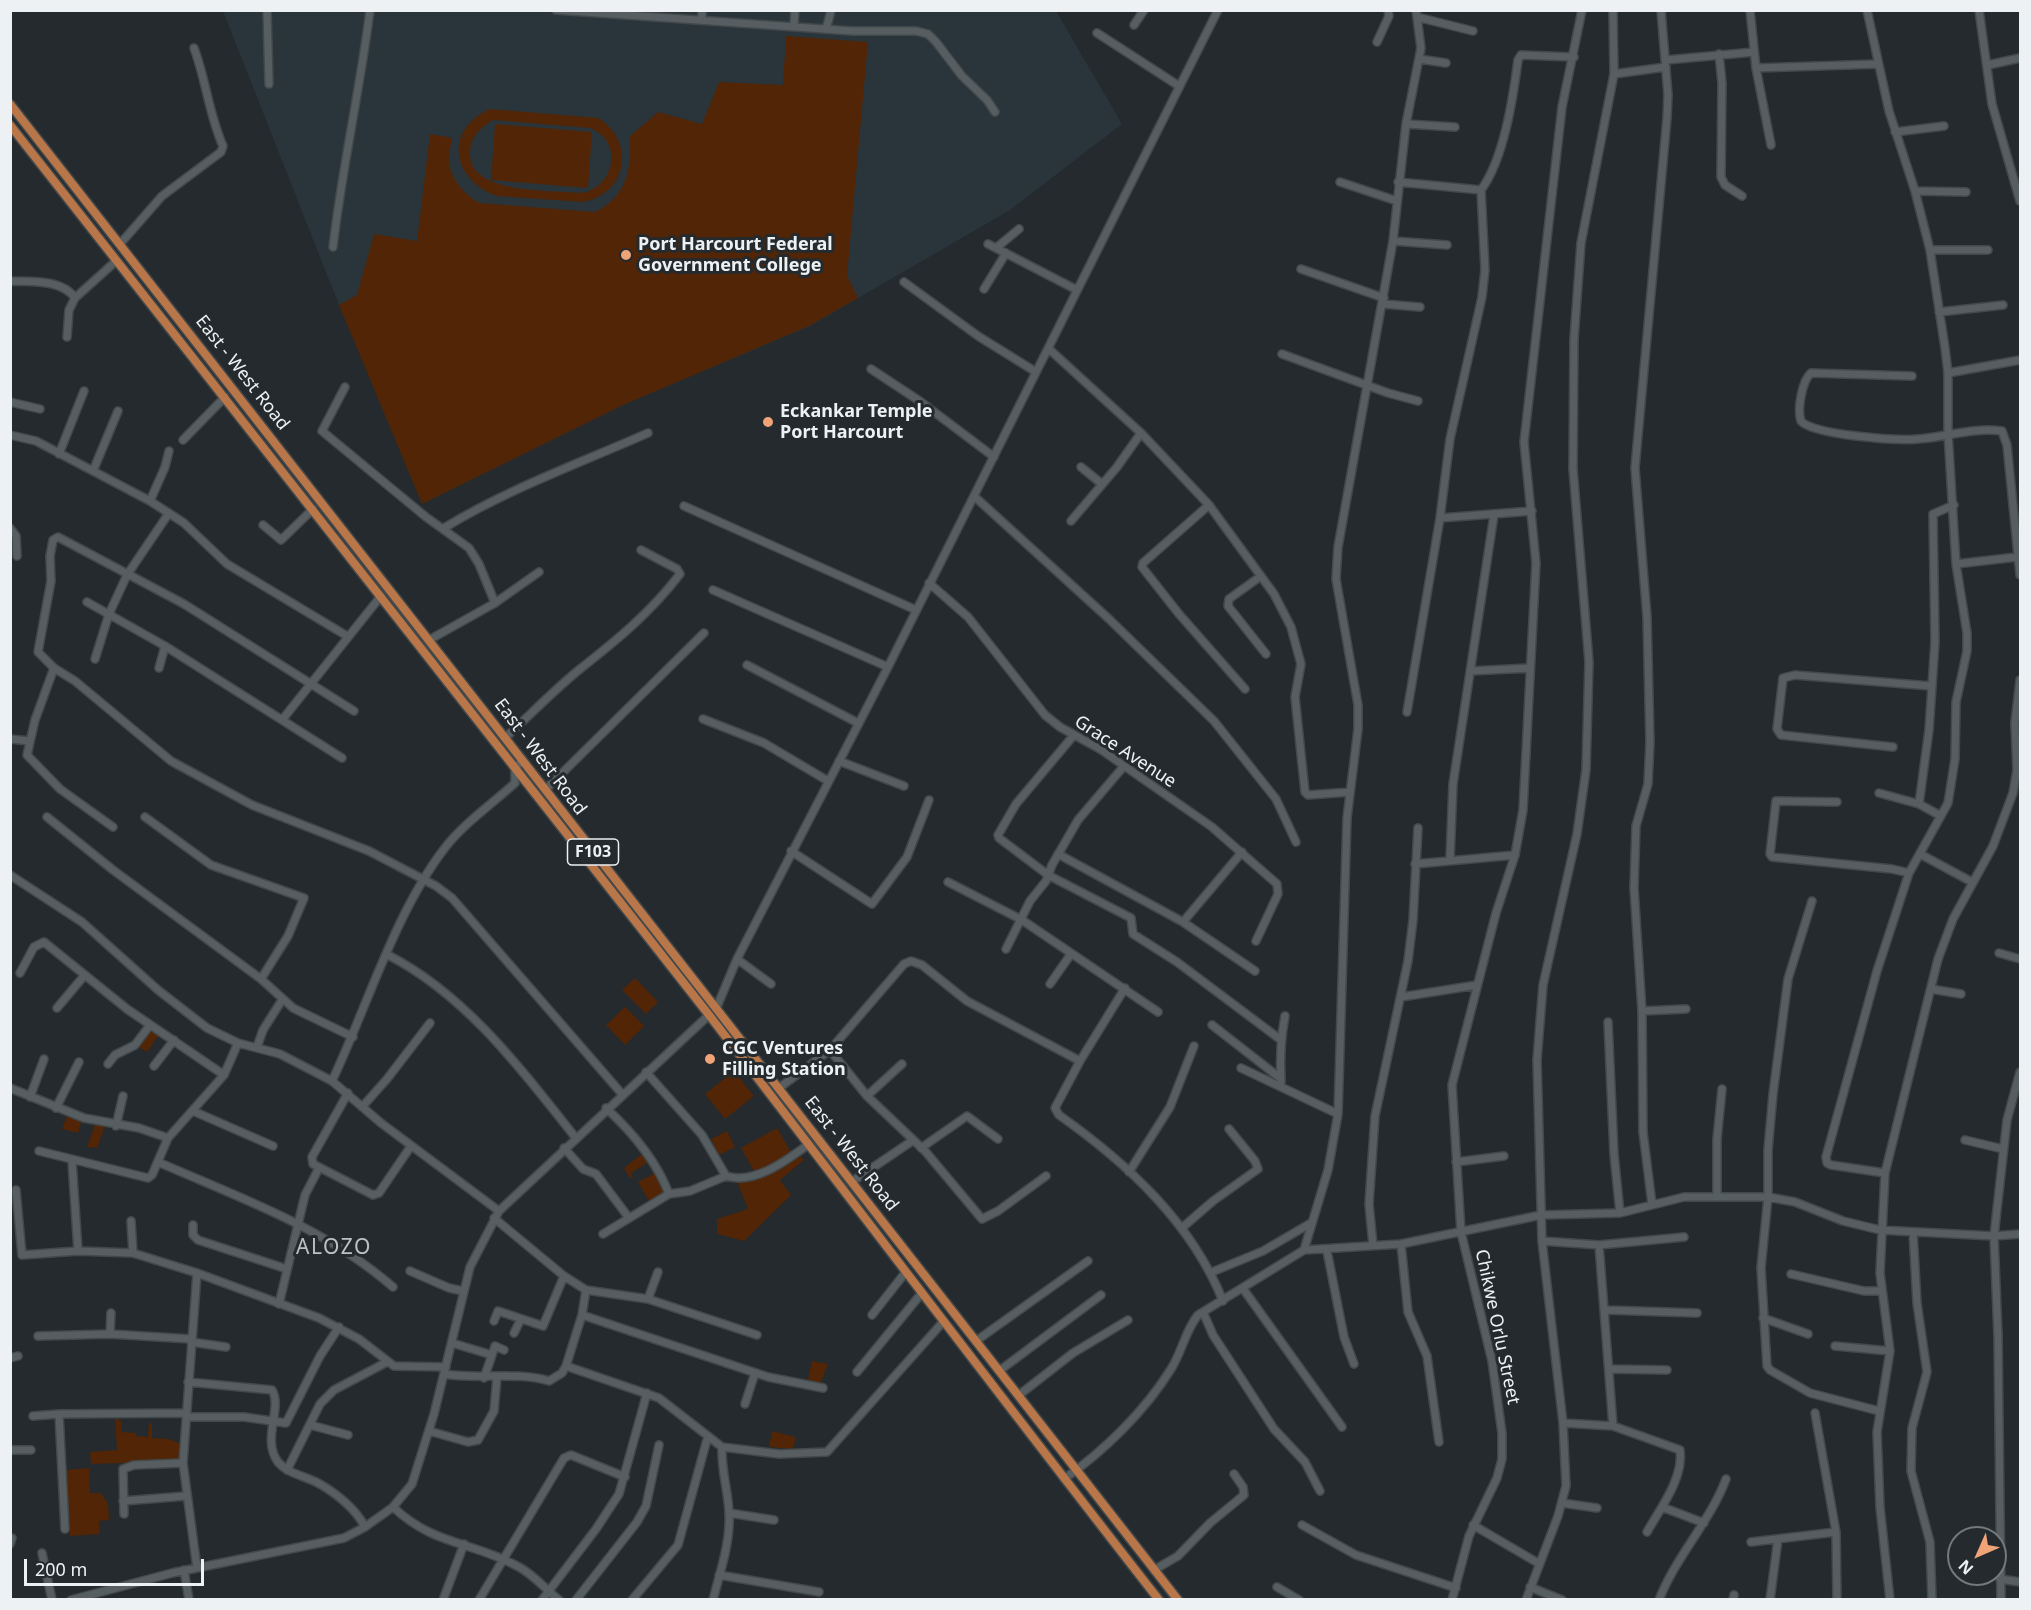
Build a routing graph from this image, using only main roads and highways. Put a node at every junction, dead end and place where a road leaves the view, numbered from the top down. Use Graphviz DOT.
graph roads {
  1 [pos="10,104"];
  2 [pos="10,125"];
  3 [pos="713,1012"];
  4 [pos="1159,1599"];
  5 [pos="1178,1599"];
  1 -- 3 [label="main road, East - West Road / F103"];
  2 -- 3 [label="main road, East - West Road / F103"];
  3 -- 4 [label="main road, East - West Road / F103"];
  3 -- 5 [label="main road, East - West Road / F103"];
}
